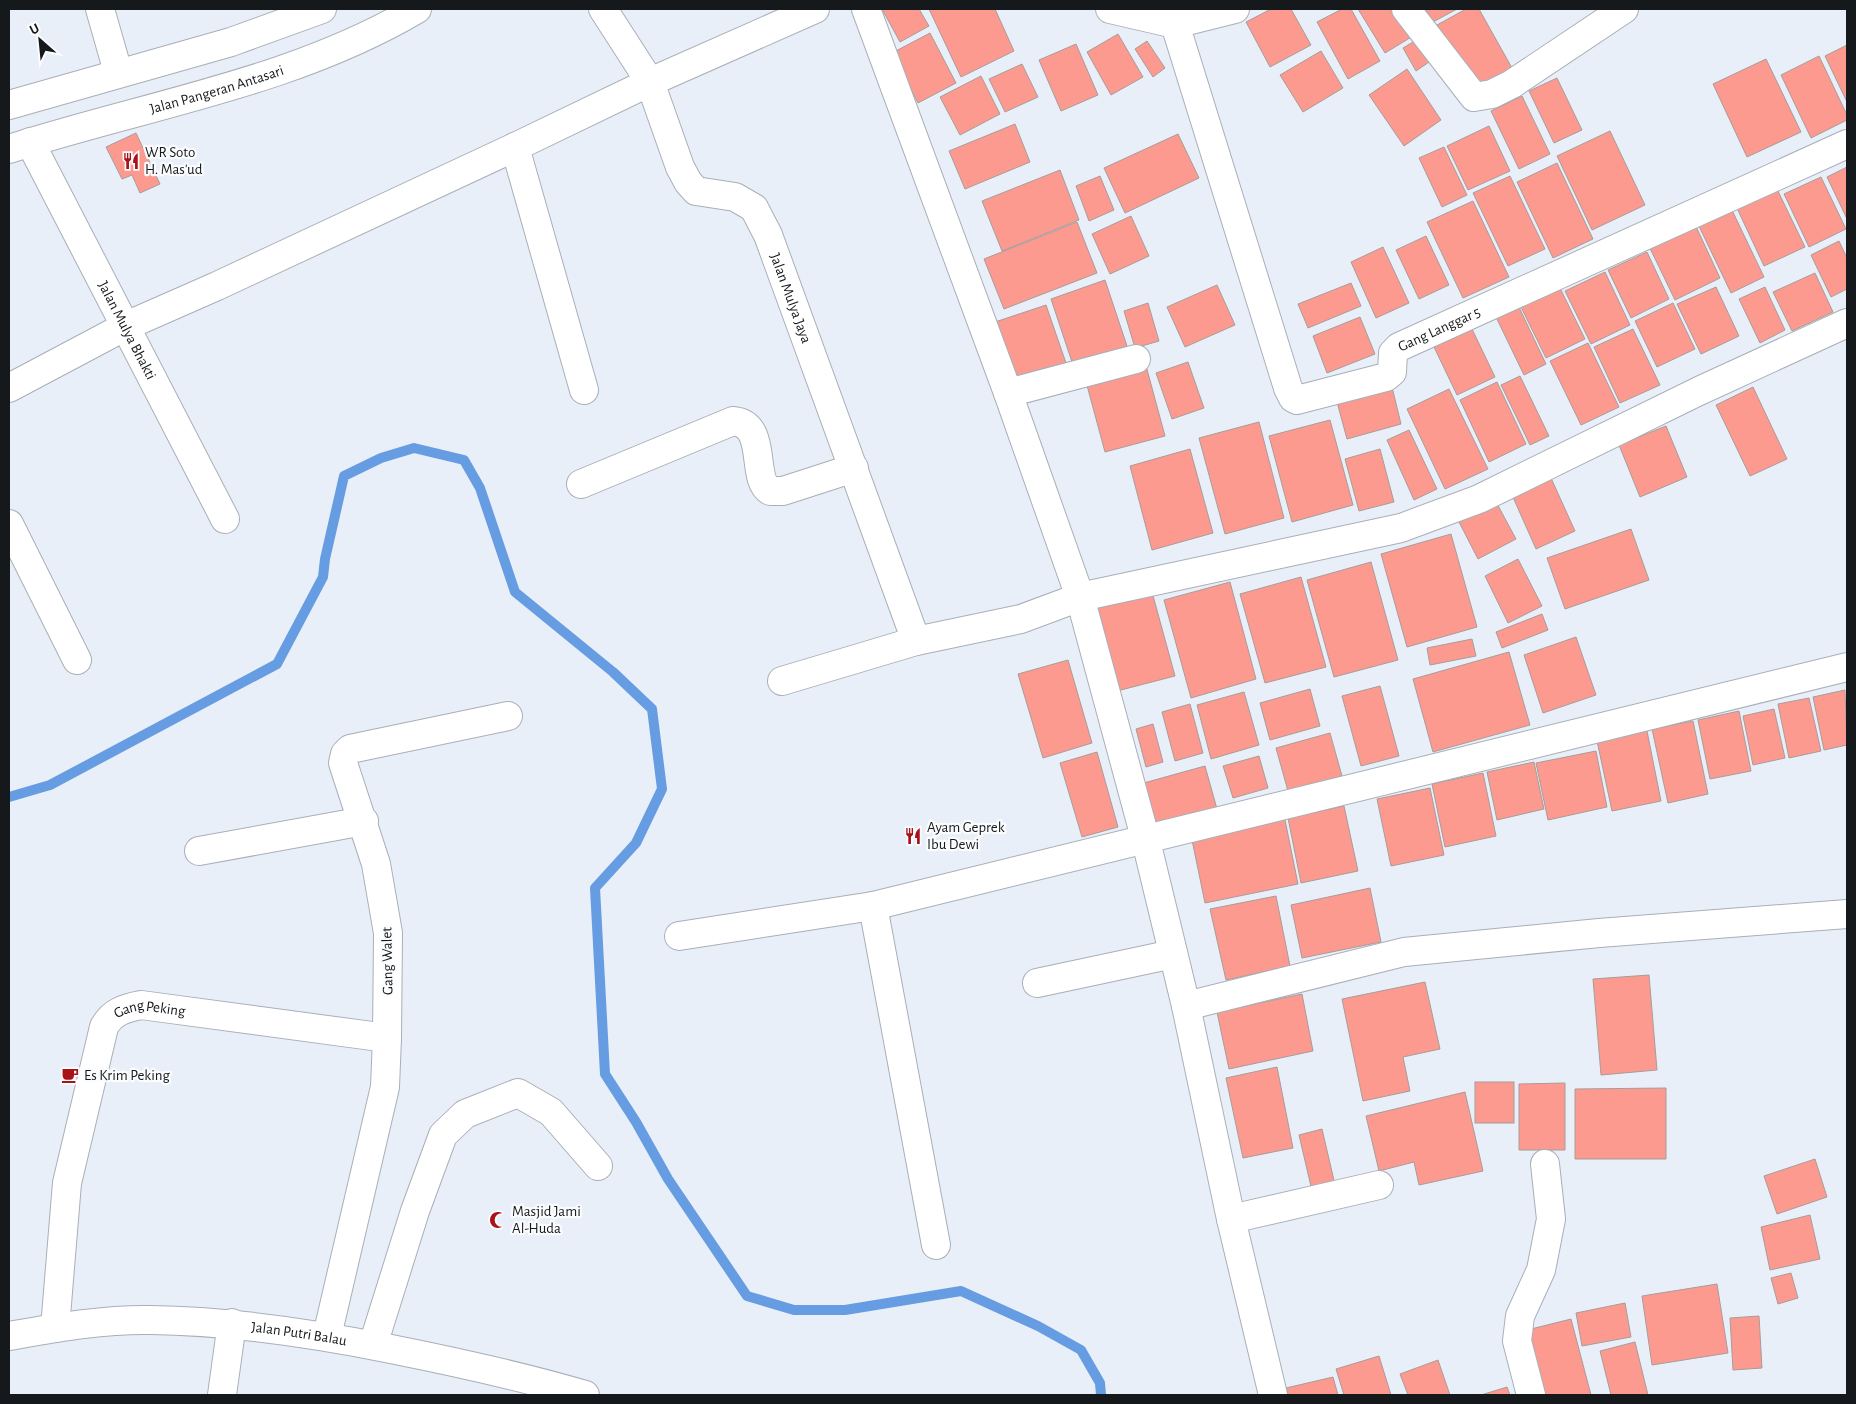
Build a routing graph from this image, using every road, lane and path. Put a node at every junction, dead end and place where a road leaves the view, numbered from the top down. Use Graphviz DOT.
graph roads {
  1 [pos="100,9"];
  2 [pos="322,9"];
  3 [pos="417,9"];
  4 [pos="603,9"];
  5 [pos="815,9"];
  6 [pos="866,9"];
  7 [pos="1110,9"];
  8 [pos="1235,9"];
  9 [pos="1406,9"];
  10 [pos="1624,9"];
  11 [pos="1175,24"];
  12 [pos="118,72"];
  13 [pos="650,82"];
  14 [pos="9,104"];
  15 [pos="1847,144"];
  16 [pos="20,145"];
  17 [pos="515,148"];
  18 [pos="1847,323"];
  19 [pos="126,326"];
  20 [pos="1136,359"];
  21 [pos="9,388"];
  22 [pos="584,390"];
  23 [pos="1008,393"];
  24 [pos="854,468"];
  25 [pos="581,484"];
  26 [pos="225,519"];
  27 [pos="9,524"];
  28 [pos="1080,597"];
  29 [pos="916,641"];
  30 [pos="77,660"];
  31 [pos="1847,667"];
  32 [pos="782,681"];
  33 [pos="508,716"];
  34 [pos="364,821"];
  35 [pos="1146,841"];
  36 [pos="198,851"];
  37 [pos="873,906"];
  38 [pos="1847,914"];
  39 [pos="679,936"];
  40 [pos="1173,954"];
  41 [pos="1037,984"];
  42 [pos="1186,1006"];
  43 [pos="387,1038"];
  44 [pos="1545,1164"];
  45 [pos="598,1166"];
  46 [pos="1379,1184"];
  47 [pos="1231,1219"];
  48 [pos="936,1245"];
  49 [pos="232,1323"];
  50 [pos="55,1328"];
  51 [pos="9,1336"];
  52 [pos="327,1336"];
  53 [pos="373,1346"];
  54 [pos="531,1388"];
  55 [pos="222,1395"];
  56 [pos="585,1395"];
  57 [pos="1273,1395"];
  58 [pos="1531,1395"];
  1 -- 12 [label="street"];
  2 -- 12 [label="street"];
  3 -- 16 [label="street, Jalan Pangeran Antasari"];
  4 -- 13 [label="street, Jalan Mulya Jaya"];
  5 -- 13 [label="street"];
  6 -- 23 [label="street"];
  7 -- 11 [label="street"];
  8 -- 11 [label="street"];
  9 -- 10 [label="street"];
  11 -- 15 [label="street, Gang Langgar 5"];
  12 -- 14 [label="street"];
  13 -- 17 [label="street"];
  13 -- 24 [label="street, Jalan Mulya Jaya"];
  16 -- 19 [label="street, Jalan Mulya Bhakti"];
  17 -- 19 [label="street"];
  17 -- 22 [label="street"];
  18 -- 28 [label="street"];
  19 -- 21 [label="street"];
  19 -- 26 [label="street, Jalan Mulya Bhakti"];
  20 -- 23 [label="street"];
  23 -- 28 [label="street"];
  24 -- 25 [label="street"];
  24 -- 29 [label="street, Jalan Mulya Jaya"];
  27 -- 30 [label="street"];
  28 -- 29 [label="street"];
  28 -- 35 [label="street"];
  29 -- 32 [label="street"];
  31 -- 35 [label="street"];
  33 -- 34 [label="street, Gang Walet"];
  34 -- 36 [label="street"];
  34 -- 43 [label="street, Gang Walet"];
  35 -- 37 [label="street"];
  35 -- 40 [label="street"];
  37 -- 39 [label="street"];
  37 -- 48 [label="street"];
  38 -- 42 [label="street"];
  40 -- 41 [label="street"];
  40 -- 42 [label="street"];
  42 -- 47 [label="street"];
  43 -- 50 [label="street, Gang Peking"];
  43 -- 52 [label="street, Gang Walet"];
  44 -- 58 [label="street"];
  45 -- 53 [label="street"];
  46 -- 47 [label="street"];
  47 -- 57 [label="street"];
  49 -- 50 [label="street, Jalan Putri Balau"];
  49 -- 52 [label="street, Jalan Putri Balau"];
  49 -- 55 [label="street"];
  50 -- 51 [label="street, Jalan Putri Balau"];
  52 -- 53 [label="street, Jalan Putri Balau"];
  53 -- 54 [label="street, Jalan Putri Balau"];
  54 -- 56 [label="street, Jalan Putri Balau"];
}
